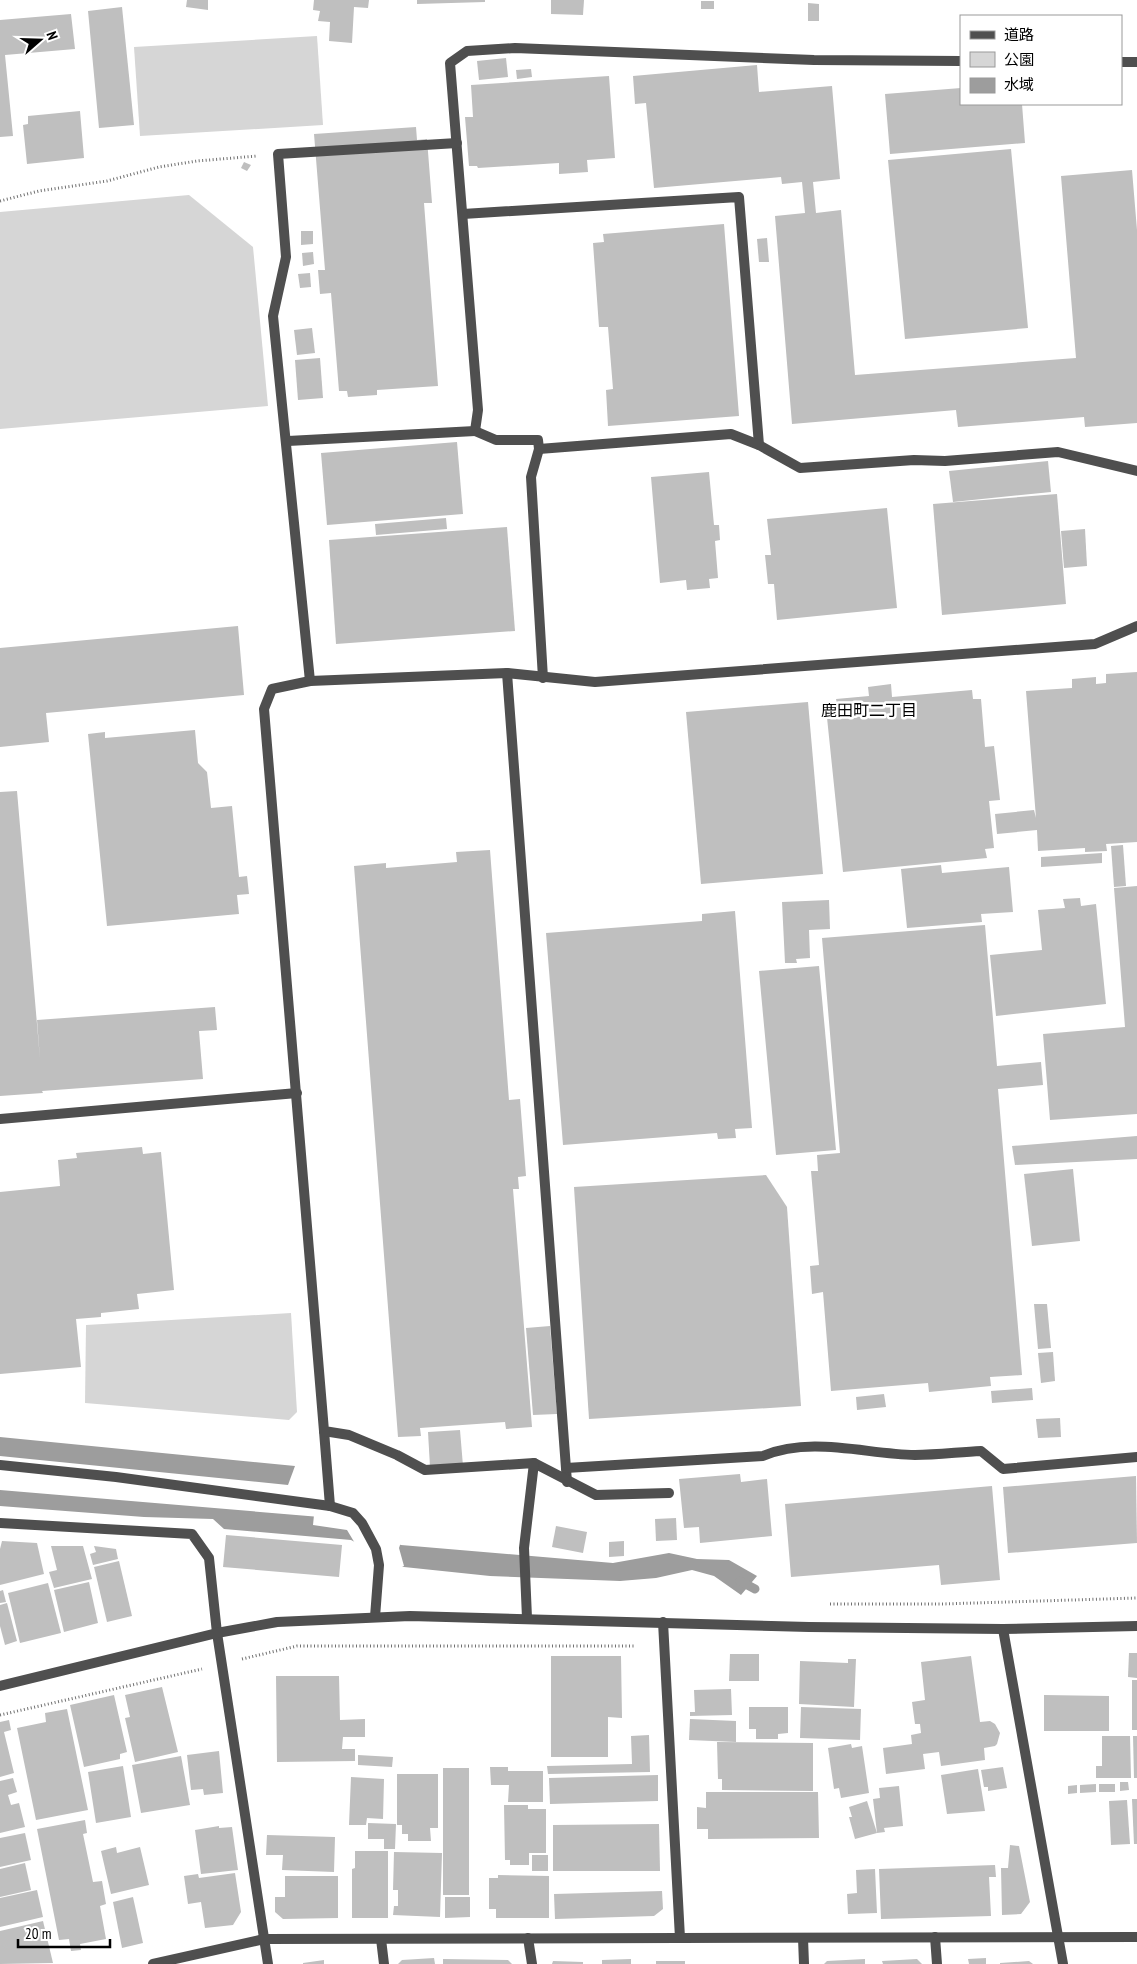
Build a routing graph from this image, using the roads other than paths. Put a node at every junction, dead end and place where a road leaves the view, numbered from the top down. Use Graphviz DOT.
graph roads {
  1 [pos="960,61"];
  2 [pos="1122,62"];
  3 [pos="1137,62"];
  4 [pos="457,142"];
  5 [pos="463,214"];
  6 [pos="474,431"];
  7 [pos="288,441"];
  8 [pos="759,445"];
  9 [pos="539,449"];
  10 [pos="1137,470"];
  11 [pos="1137,626"];
  12 [pos="507,673"];
  13 [pos="543,678"];
  14 [pos="310,681"];
  15 [pos="297,1093"];
  16 [pos="0,1119"];
  17 [pos="324,1431"];
  18 [pos="1137,1457"];
  19 [pos="534,1463"];
  20 [pos="0,1465"];
  21 [pos="566,1468"];
  22 [pos="567,1482"];
  23 [pos="669,1493"];
  24 [pos="330,1506"];
  25 [pos="0,1523"];
  26 [pos="376,1617"];
  27 [pos="527,1618"];
  28 [pos="663,1622"];
  29 [pos="1137,1626"];
  30 [pos="1003,1629"];
  31 [pos="217,1633"];
  32 [pos="0,1686"];
  33 [pos="1058,1937"];
  34 [pos="1137,1937"];
  35 [pos="528,1938"];
  36 [pos="680,1938"];
  37 [pos="803,1938"];
  38 [pos="935,1938"];
  39 [pos="264,1939"];
  40 [pos="381,1939"];
  41 [pos="153,1964"];
  42 [pos="268,1964"];
  43 [pos="384,1964"];
  44 [pos="532,1964"];
  45 [pos="804,1964"];
  46 [pos="937,1964"];
  47 [pos="1063,1964"];
  1 -- 4 [label="street"];
  2 -- 3 [label="street"];
  4 -- 5 [label="street"];
  4 -- 7 [label="street"];
  5 -- 6 [label="street"];
  5 -- 8 [label="street"];
  6 -- 7 [label="street"];
  6 -- 9 [label="street"];
  7 -- 14 [label="street"];
  8 -- 9 [label="street"];
  8 -- 10 [label="street"];
  9 -- 13 [label="street"];
  11 -- 13 [label="street"];
  12 -- 13 [label="street"];
  12 -- 14 [label="street"];
  12 -- 21 [label="street"];
  14 -- 15 [label="street"];
  15 -- 16 [label="street"];
  15 -- 17 [label="street"];
  17 -- 19 [label="street"];
  17 -- 24 [label="street"];
  18 -- 21 [label="street"];
  19 -- 22 [label="street"];
  19 -- 27 [label="street"];
  20 -- 24 [label="street"];
  21 -- 22 [label="street"];
  22 -- 23 [label="street"];
  24 -- 26 [label="street"];
  25 -- 31 [label="street"];
  26 -- 27 [label="street"];
  26 -- 31 [label="street"];
  27 -- 28 [label="street"];
  28 -- 30 [label="street"];
  28 -- 36 [label="street"];
  29 -- 30 [label="street"];
  30 -- 33 [label="street"];
  31 -- 32 [label="street"];
  31 -- 39 [label="street"];
  33 -- 34 [label="street"];
  33 -- 38 [label="street"];
  33 -- 47 [label="street"];
  35 -- 36 [label="street"];
  35 -- 40 [label="street"];
  35 -- 44 [label="street"];
  36 -- 37 [label="street"];
  37 -- 38 [label="street"];
  37 -- 45 [label="street"];
  38 -- 46 [label="street"];
  39 -- 40 [label="street"];
  39 -- 41 [label="street"];
  39 -- 42 [label="street"];
  40 -- 43 [label="street"];
}
